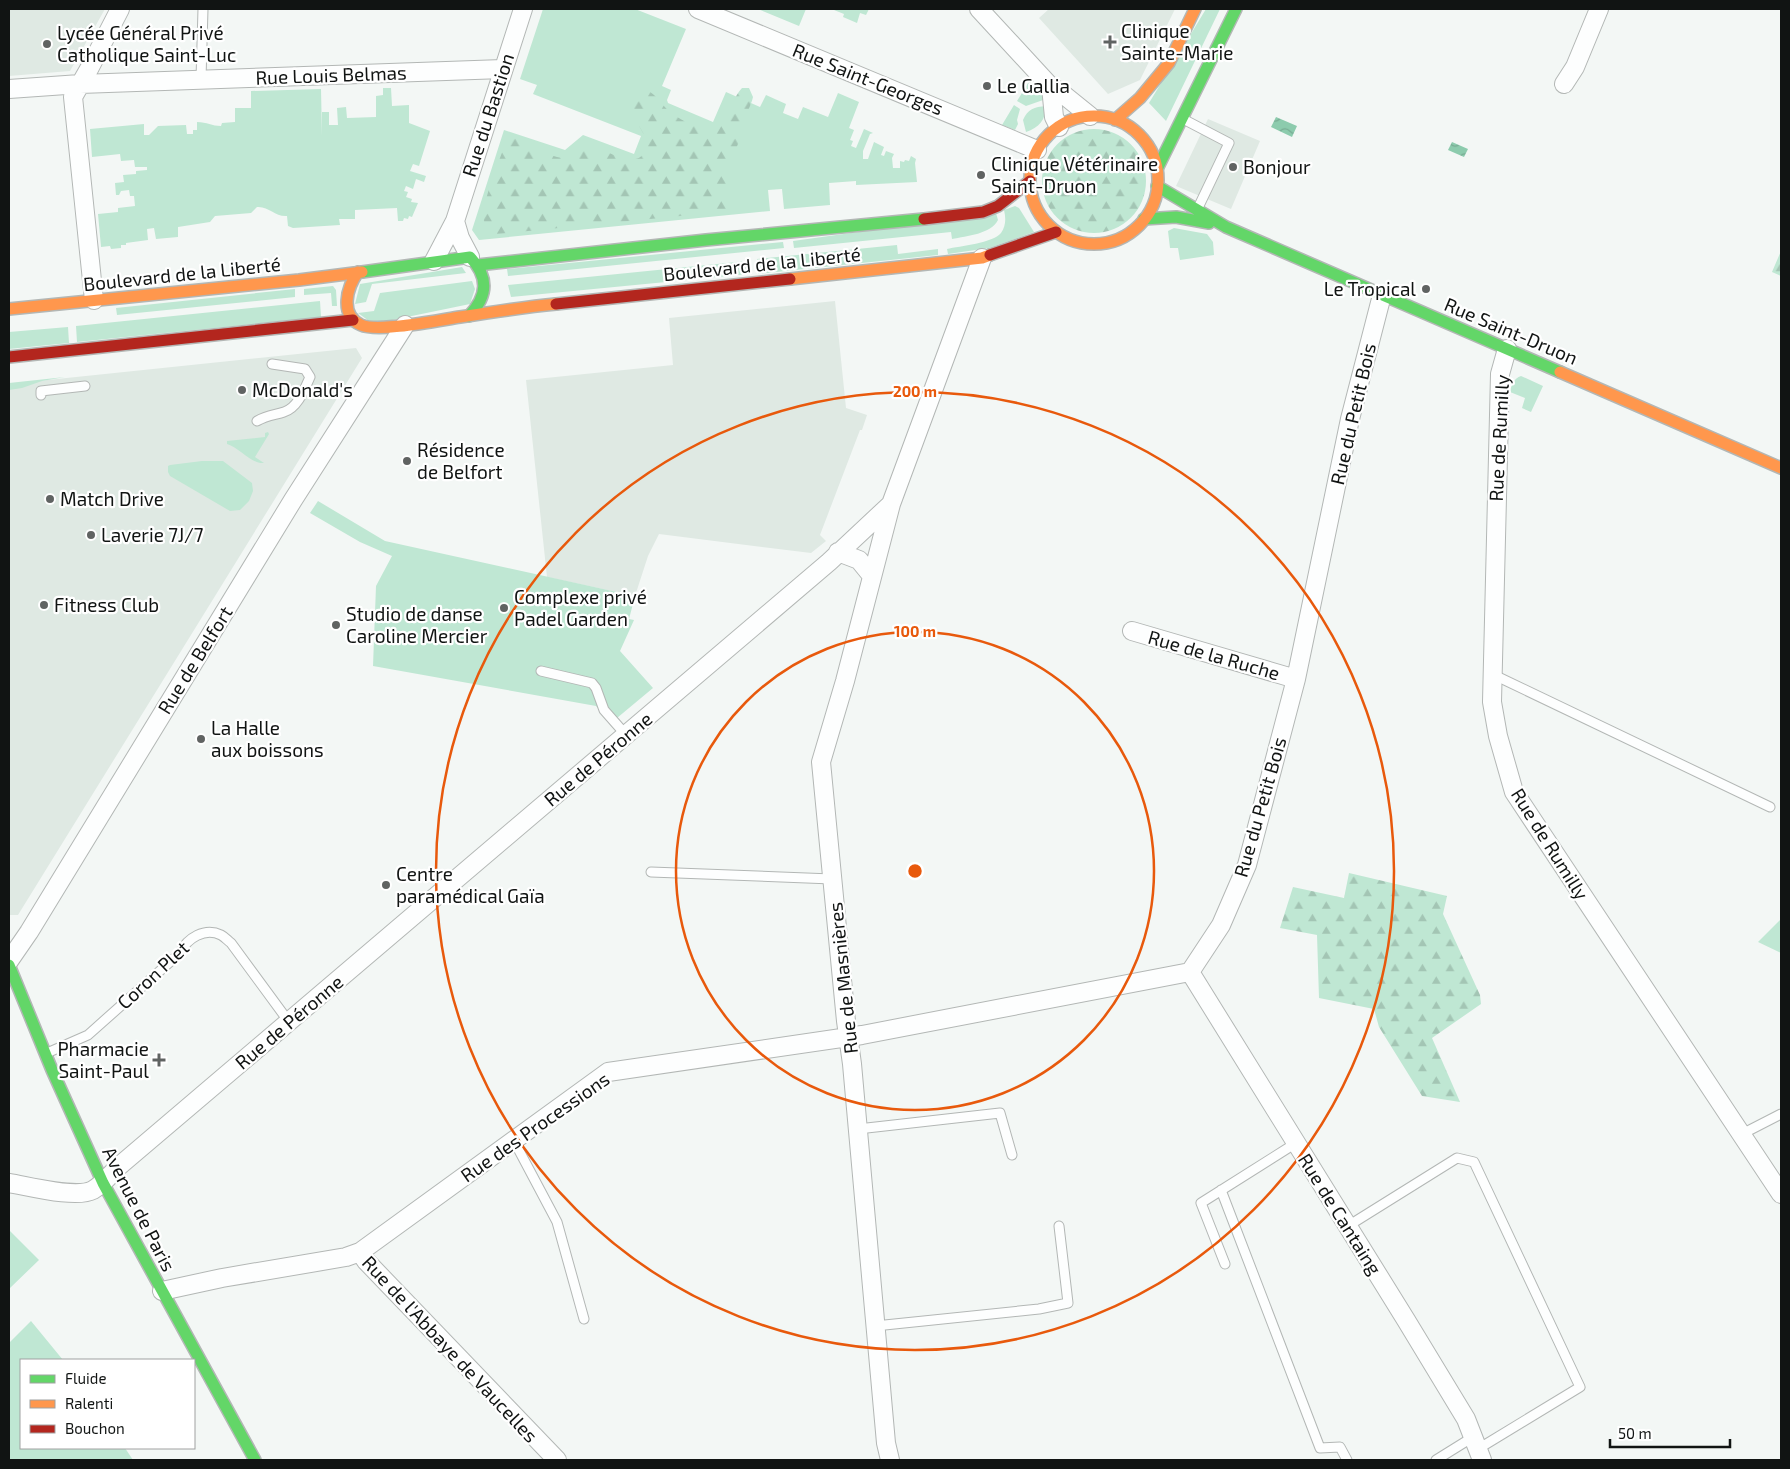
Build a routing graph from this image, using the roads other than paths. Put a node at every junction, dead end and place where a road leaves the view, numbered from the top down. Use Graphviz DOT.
graph roads {
  1 [pos="120,9"];
  2 [pos="203,9"];
  3 [pos="523,9"];
  4 [pos="698,9"];
  5 [pos="979,9"];
  6 [pos="1195,9"];
  7 [pos="1236,9"];
  8 [pos="1599,9"];
  9 [pos="503,69"];
  10 [pos="201,79"];
  11 [pos="80,84"];
  12 [pos="1564,84"];
  13 [pos="1051,87"];
  14 [pos="9,90"];
  15 [pos="1090,116"];
  16 [pos="1182,119"];
  17 [pos="1114,120"];
  18 [pos="1059,127"];
  19 [pos="1037,150"];
  20 [pos="1156,169"];
  21 [pos="1030,182"];
  22 [pos="1157,186"];
  23 [pos="1197,210"];
  24 [pos="1144,219"];
  25 [pos="454,221"];
  26 [pos="1226,227"];
  27 [pos="1056,232"];
  28 [pos="982,258"];
  29 [pos="434,261"];
  30 [pos="474,261"];
  31 [pos="358,272"];
  32 [pos="1382,294"];
  33 [pos="94,300"];
  34 [pos="9,309"];
  35 [pos="469,316"];
  36 [pos="353,320"];
  37 [pos="405,325"];
  38 [pos="373,328"];
  39 [pos="1507,349"];
  40 [pos="9,357"];
  41 [pos="384,360"];
  42 [pos="272,364"];
  43 [pos="85,386"];
  44 [pos="41,396"];
  45 [pos="257,421"];
  46 [pos="1781,468"];
  47 [pos="890,504"];
  48 [pos="838,552"];
  49 [pos="872,576"];
  50 [pos="1132,631"];
  51 [pos="542,671"];
  52 [pos="1492,674"];
  53 [pos="1296,679"];
  54 [pos="626,735"];
  55 [pos="1770,807"];
  56 [pos="651,872"];
  57 [pos="832,880"];
  58 [pos="9,963"];
  59 [pos="1190,972"];
  60 [pos="289,1022"];
  61 [pos="849,1037"];
  62 [pos="45,1054"];
  63 [pos="1781,1114"];
  64 [pos="858,1129"];
  65 [pos="1742,1134"];
  66 [pos="514,1141"];
  67 [pos="1296,1143"];
  68 [pos="1012,1156"];
  69 [pos="9,1183"];
  70 [pos="103,1183"];
  71 [pos="1221,1190"];
  72 [pos="1781,1194"];
  73 [pos="1059,1226"];
  74 [pos="1348,1226"];
  75 [pos="360,1252"];
  76 [pos="1225,1264"];
  77 [pos="162,1291"];
  78 [pos="584,1319"];
  79 [pos="875,1326"];
  80 [pos="1478,1449"];
  81 [pos="255,1460"];
  82 [pos="557,1460"];
  83 [pos="888,1460"];
  84 [pos="1347,1460"];
  85 [pos="1436,1460"];
  1 -- 11 [label="street"];
  2 -- 10 [label="lane"];
  3 -- 9 [label="street, Rue du Bastion"];
  4 -- 19 [label="street, Rue Saint-Georges"];
  5 -- 13 [label="street"];
  6 -- 17 [label="main road"];
  7 -- 16 [label="main road"];
  8 -- 12 [label="street"];
  9 -- 10 [label="street, Rue Louis Belmas"];
  9 -- 25 [label="street, Rue du Bastion"];
  10 -- 11 [label="street, Rue Louis Belmas"];
  11 -- 14 [label="street, Rue Louis Belmas"];
  11 -- 33 [label="street"];
  13 -- 15 [label="street"];
  13 -- 18 [label="street"];
  15 -- 17 [label="main road"];
  15 -- 18 [label="main road"];
  16 -- 20 [label="main road"];
  16 -- 23 [label="lane"];
  17 -- 20 [label="main road"];
  18 -- 19 [label="main road"];
  19 -- 21 [label="main road"];
  20 -- 22 [label="main road"];
  21 -- 27 [label="main road"];
  21 -- 30 [label="main road, Boulevard de la Liberté"];
  22 -- 23 [label="main road, Rue Saint-Druon"];
  22 -- 24 [label="main road"];
  23 -- 26 [label="main road, Rue Saint-Druon"];
  24 -- 26 [label="main road, Rue Saint-Druon"];
  24 -- 27 [label="main road"];
  25 -- 29 [label="street, Rue du Bastion"];
  25 -- 30 [label="street"];
  26 -- 32 [label="main road, Rue Saint-Druon"];
  27 -- 28 [label="main road, Boulevard de la Liberté"];
  28 -- 35 [label="main road, Boulevard de la Liberté"];
  28 -- 47 [label="street, Rue de Péronne"];
  29 -- 30 [label="main road, Boulevard de la Liberté"];
  29 -- 31 [label="main road, Boulevard de la Liberté"];
  30 -- 35 [label="main road"];
  31 -- 33 [label="main road, Boulevard de la Liberté"];
  31 -- 36 [label="main road"];
  32 -- 39 [label="main road, Rue Saint-Druon"];
  32 -- 53 [label="street, Rue du Petit Bois"];
  33 -- 34 [label="main road, Boulevard de la Liberté"];
  35 -- 37 [label="main road, Boulevard de la Liberté"];
  36 -- 38 [label="main road, Boulevard de la Liberté"];
  36 -- 40 [label="main road"];
  37 -- 38 [label="main road, Boulevard de la Liberté"];
  37 -- 41 [label="street, Rue de Belfort"];
  38 -- 41 [label="street"];
  39 -- 46 [label="main road, Rue Saint-Druon"];
  39 -- 52 [label="street, Rue de Rumilly"];
  41 -- 58 [label="street, Rue de Belfort"];
  42 -- 45 [label="lane"];
  43 -- 44 [label="lane"];
  47 -- 48 [label="street, Rue de Péronne"];
  47 -- 49 [label="street, Rue de Masnières"];
  48 -- 49 [label="street"];
  48 -- 54 [label="street, Rue de Péronne"];
  49 -- 57 [label="street, Rue de Masnières"];
  50 -- 53 [label="street, Rue de la Ruche"];
  51 -- 54 [label="lane"];
  52 -- 55 [label="lane"];
  52 -- 65 [label="street, Rue de Rumilly"];
  53 -- 59 [label="street, Rue du Petit Bois"];
  54 -- 60 [label="street, Rue de Péronne"];
  56 -- 57 [label="lane"];
  57 -- 61 [label="street, Rue de Masnières"];
  58 -- 62 [label="main road, Avenue de Paris"];
  59 -- 61 [label="street"];
  59 -- 67 [label="street, Rue de Cantaing"];
  60 -- 62 [label="lane, Coron Plet"];
  60 -- 70 [label="street, Rue de Péronne"];
  61 -- 64 [label="street, Rue de Masnières"];
  61 -- 66 [label="street, Rue des Processions"];
  62 -- 70 [label="main road, Avenue de Paris"];
  63 -- 65 [label="lane"];
  64 -- 68 [label="lane"];
  64 -- 79 [label="street, Rue de Masnières"];
  65 -- 72 [label="street, Rue de Rumilly"];
  66 -- 75 [label="street, Rue des Processions"];
  66 -- 78 [label="lane"];
  67 -- 71 [label="lane"];
  67 -- 74 [label="street, Rue de Cantaing"];
  69 -- 70 [label="street"];
  70 -- 77 [label="main road, Avenue de Paris"];
  71 -- 76 [label="lane"];
  71 -- 84 [label="lane"];
  73 -- 79 [label="lane"];
  74 -- 80 [label="street, Rue de Cantaing"];
  74 -- 80 [label="lane"];
  75 -- 77 [label="street, Rue de l'Abbaye de Vaucelles"];
  75 -- 82 [label="street, Rue de l'Abbaye de Vaucelles"];
  77 -- 81 [label="main road, Avenue de Paris"];
  79 -- 83 [label="street, Rue de Masnières"];
  80 -- 85 [label="lane"];
}
